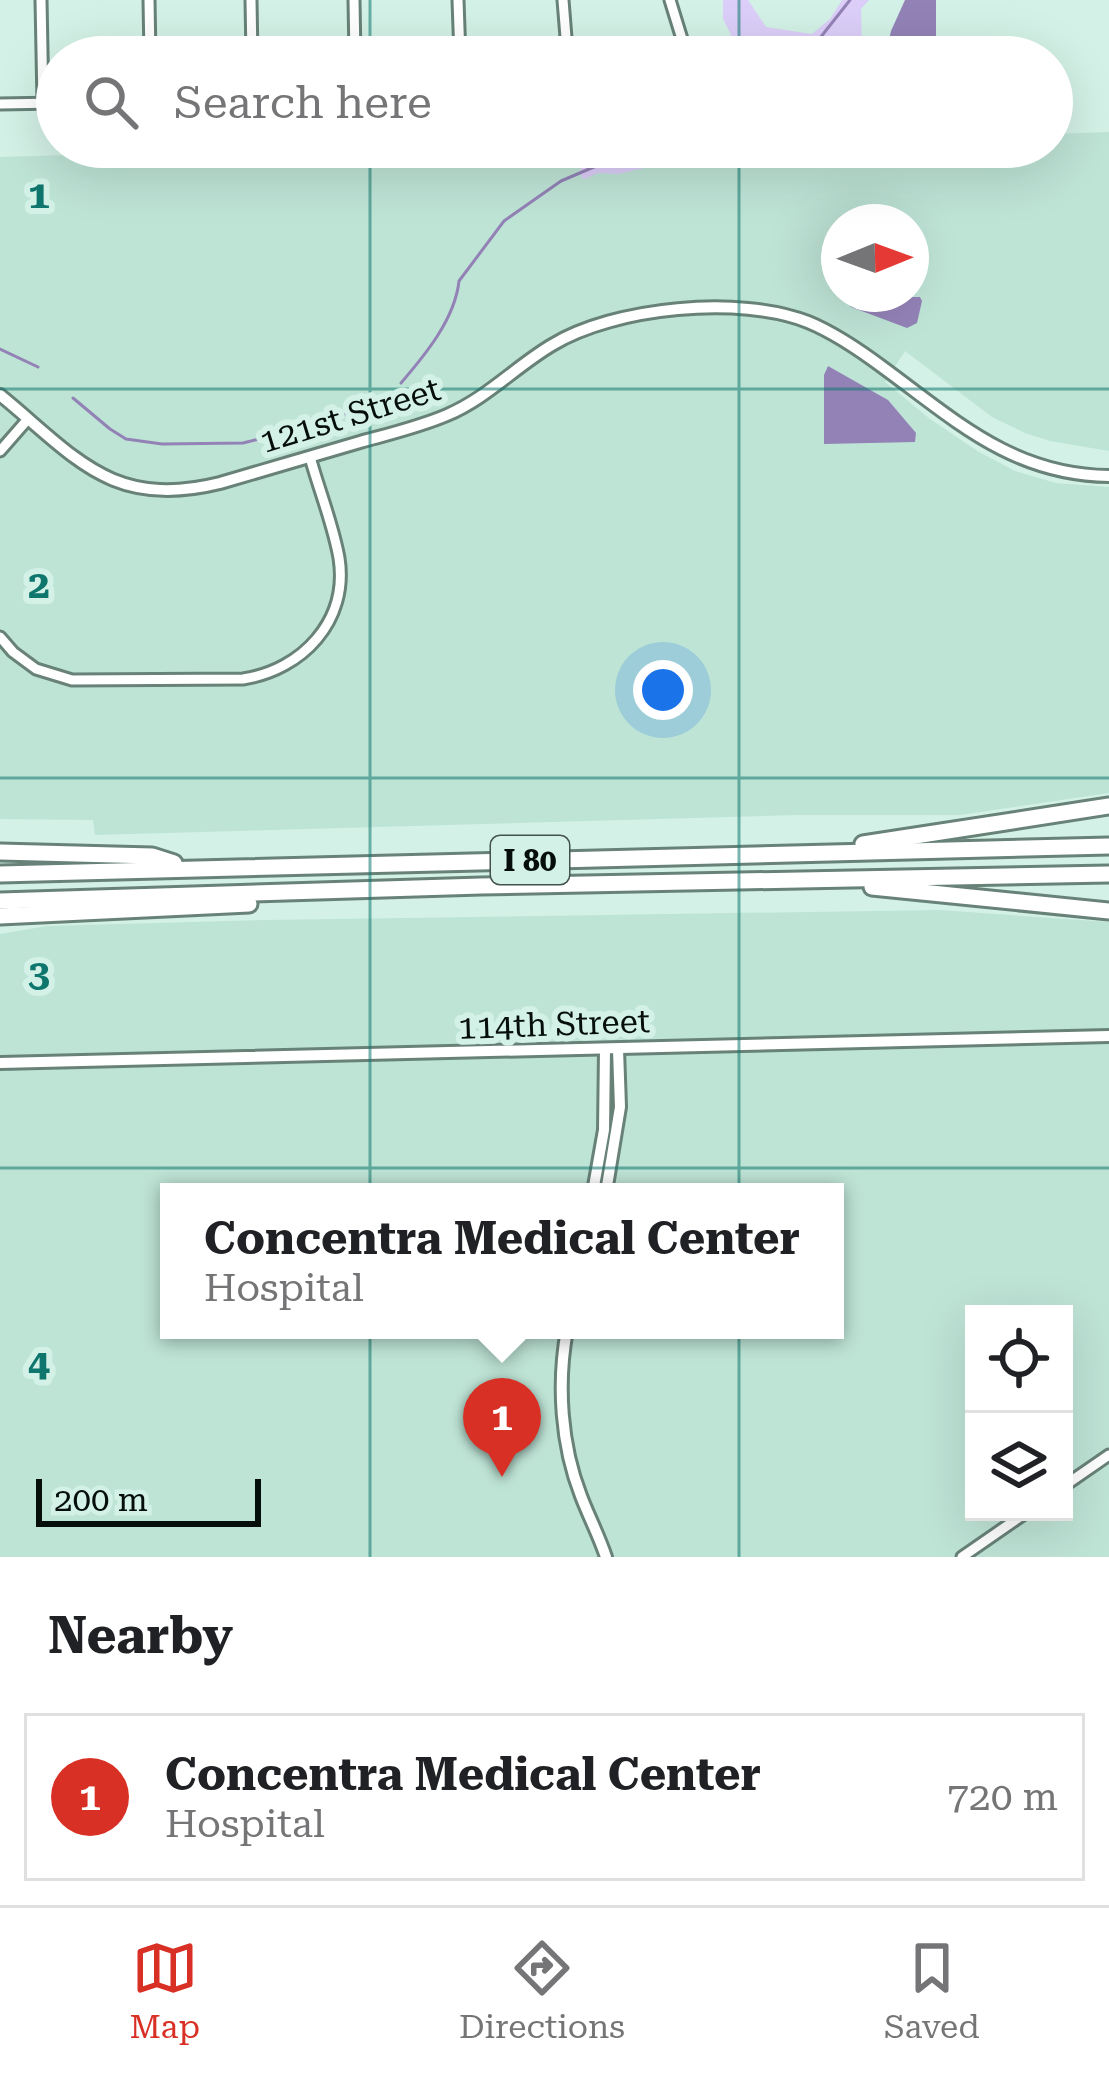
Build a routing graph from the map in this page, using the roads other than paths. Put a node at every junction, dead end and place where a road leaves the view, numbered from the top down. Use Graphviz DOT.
graph roads {
  1 [pos="41,0"];
  2 [pos="149,0"];
  3 [pos="251,0"];
  4 [pos="354,0"];
  5 [pos="458,0"];
  6 [pos="563,0"];
  7 [pos="670,0"];
  8 [pos="42,36"];
  9 [pos="150,36"];
  10 [pos="252,36"];
  11 [pos="355,36"];
  12 [pos="459,36"];
  13 [pos="566,36"];
  14 [pos="681,36"];
  15 [pos="0,104"];
  16 [pos="36,104"];
  17 [pos="0,394"];
  18 [pos="28,419"];
  19 [pos="0,451"];
  20 [pos="310,457"];
  21 [pos="1109,476"];
  22 [pos="0,637"];
  23 [pos="1109,806"];
  24 [pos="1109,846"];
  25 [pos="0,852"];
  26 [pos="800,853"];
  27 [pos="189,867"];
  28 [pos="0,874"];
  29 [pos="1109,874"];
  30 [pos="804,879"];
  31 [pos="481,886"];
  32 [pos="0,902"];
  33 [pos="1109,911"];
  34 [pos="0,916"];
  35 [pos="1109,1036"];
  36 [pos="612,1050"];
  37 [pos="0,1064"];
  38 [pos="595,1183"];
  39 [pos="607,1183"];
  40 [pos="566,1339"];
  41 [pos="1109,1455"];
  42 [pos="1073,1480"];
  43 [pos="1014,1521"];
  44 [pos="600,1538"];
  45 [pos="606,1557"];
  46 [pos="620,1557"];
  47 [pos="962,1557"];
  1 -- 8 [label="street"];
  2 -- 9 [label="street"];
  3 -- 10 [label="street"];
  4 -- 11 [label="street"];
  5 -- 12 [label="street"];
  6 -- 13 [label="street"];
  7 -- 14 [label="street"];
  15 -- 16 [label="street"];
  17 -- 18 [label="street, 121st Street"];
  18 -- 19 [label="street"];
  18 -- 20 [label="street, 121st Street"];
  20 -- 21 [label="street, 121st Street"];
  20 -- 22 [label="street"];
  23 -- 26 [label="highway"];
  24 -- 26 [label="highway, I 80"];
  25 -- 27 [label="highway"];
  26 -- 27 [label="highway, I 80"];
  27 -- 28 [label="highway, I 80"];
  29 -- 30 [label="highway, I 80"];
  30 -- 31 [label="highway, I 80"];
  30 -- 33 [label="highway"];
  31 -- 32 [label="highway, I 80"];
  31 -- 34 [label="highway"];
  35 -- 36 [label="street, 114th Street"];
  36 -- 37 [label="street, 114th Street"];
  36 -- 38 [label="street"];
  36 -- 39 [label="street"];
  40 -- 44 [label="street"];
  41 -- 42 [label="street"];
  43 -- 47 [label="street"];
  44 -- 45 [label="street"];
  44 -- 46 [label="street"];
}
